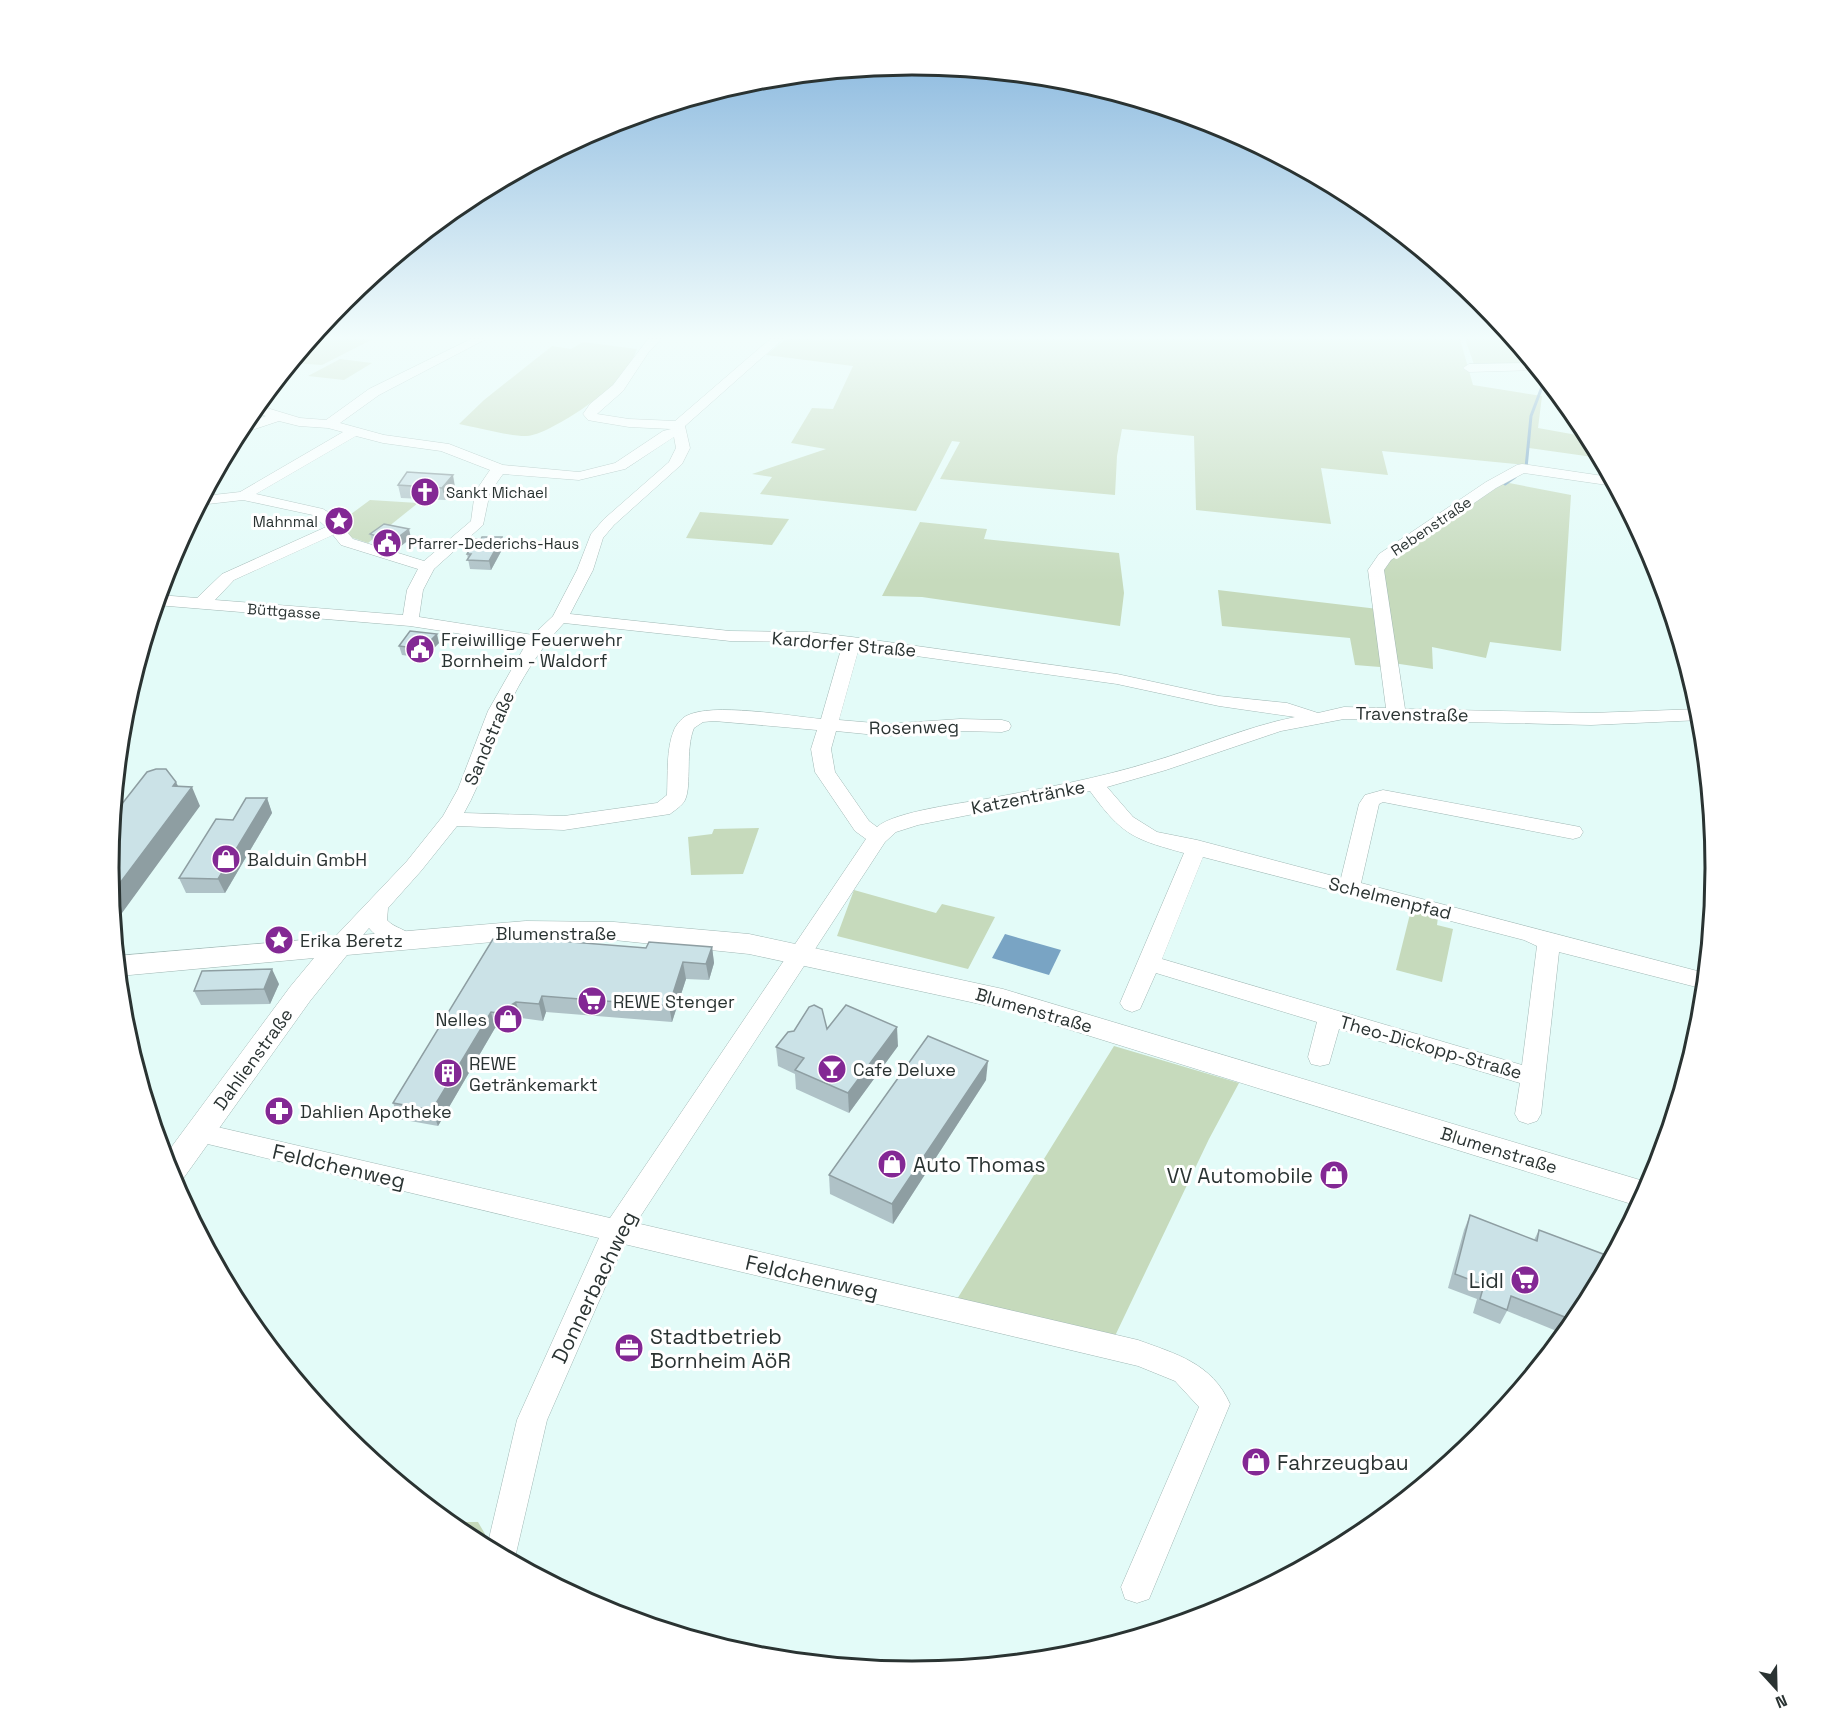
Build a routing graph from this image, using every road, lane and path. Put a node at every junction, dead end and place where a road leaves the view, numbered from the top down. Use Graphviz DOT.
graph roads {
  1 [pos="268,420"];
  2 [pos="292,420"];
  3 [pos="335,420"];
  4 [pos="611,420"];
  5 [pos="688,420"];
  6 [pos="329,424"];
  7 [pos="254,425"];
  8 [pos="679,428"];
  9 [pos="354,432"];
  10 [pos="500,469"];
  11 [pos="1604,481"];
  12 [pos="243,496"];
  13 [pos="210,499"];
  14 [pos="336,529"];
  15 [pos="427,567"];
  16 [pos="166,601"];
  17 [pos="201,604"];
  18 [pos="560,618"];
  19 [pos="410,621"];
  20 [pos="537,641"];
  21 [pos="852,642"];
  22 [pos="1127,681"];
  23 [pos="1396,713"];
  24 [pos="1690,715"];
  25 [pos="1314,717"];
  26 [pos="827,724"];
  27 [pos="1002,726"];
  28 [pos="1095,784"];
  29 [pos="451,819"];
  30 [pos="1573,832"];
  31 [pos="878,837"];
  32 [pos="1197,847"];
  33 [pos="1349,888"];
  34 [pos="377,908"];
  35 [pos="404,940"];
  36 [pos="1549,942"];
  37 [pos="340,946"];
  38 [pos="263,954"];
  39 [pos="799,954"];
  40 [pos="1148,963"];
  41 [pos="125,965"];
  42 [pos="1697,979"];
  43 [pos="300,994"];
  44 [pos="1132,1003"];
  45 [pos="1330,1017"];
  46 [pos="1320,1057"];
  47 [pos="1532,1077"];
  48 [pos="1528,1114"];
  49 [pos="200,1133"];
  50 [pos="176,1164"];
  51 [pos="1636,1191"];
  52 [pos="616,1231"];
  53 [pos="503,1547"];
  54 [pos="1137,1587"];
  1 -- 7 [label="street"];
  2 -- 6 [label="street"];
  3 -- 6 [label="street"];
  4 -- 8 [label="street"];
  5 -- 8 [label="street"];
  6 -- 9 [label="street"];
  8 -- 10 [label="street"];
  8 -- 18 [label="street, Sandstraße"];
  9 -- 10 [label="street"];
  9 -- 12 [label="street"];
  10 -- 15 [label="street"];
  11 -- 23 [label="street, Rebenstraße"];
  12 -- 13 [label="street"];
  12 -- 14 [label="street"];
  14 -- 15 [label="street"];
  14 -- 17 [label="street"];
  15 -- 19 [label="street"];
  16 -- 17 [label="street, Büttgasse"];
  17 -- 19 [label="street, Büttgasse"];
  18 -- 20 [label="street, Sandstraße"];
  18 -- 21 [label="street, Kardorfer Straße"];
  19 -- 20 [label="street, Büttgasse"];
  20 -- 29 [label="street, Sandstraße"];
  21 -- 22 [label="street, Kardorfer Straße"];
  21 -- 26 [label="street"];
  22 -- 25 [label="street, Travenstraße"];
  23 -- 24 [label="street, Travenstraße"];
  23 -- 25 [label="street, Travenstraße"];
  25 -- 28 [label="street, Katzentränke"];
  26 -- 27 [label="street, Rosenweg"];
  26 -- 29 [label="street, Rosenweg"];
  26 -- 31 [label="street"];
  28 -- 31 [label="street, Katzentränke"];
  28 -- 32 [label="street, Schelmenpfad"];
  29 -- 34 [label="street, Sandstraße"];
  30 -- 33 [label="street"];
  31 -- 39 [label="street, Katzentränke"];
  32 -- 33 [label="street, Schelmenpfad"];
  32 -- 40 [label="street"];
  33 -- 36 [label="street, Schelmenpfad"];
  34 -- 35 [label="street"];
  34 -- 37 [label="street, Sandstraße"];
  35 -- 37 [label="main road, Blumenstraße"];
  35 -- 39 [label="main road, Blumenstraße"];
  36 -- 42 [label="street, Schelmenpfad"];
  36 -- 47 [label="street, Theo-Dickopp-Straße"];
  37 -- 38 [label="main road, Blumenstraße"];
  37 -- 43 [label="main road, Dahlienstraße"];
  38 -- 41 [label="main road, Blumenstraße"];
  38 -- 43 [label="main road"];
  39 -- 51 [label="main road, Blumenstraße"];
  39 -- 52 [label="street, Donnerbachweg"];
  40 -- 44 [label="street"];
  40 -- 45 [label="street, Theo-Dickopp-Straße"];
  43 -- 49 [label="main road, Dahlienstraße"];
  45 -- 46 [label="street, Theo-Dickopp-Straße"];
  45 -- 47 [label="street, Theo-Dickopp-Straße"];
  47 -- 48 [label="street, Theo-Dickopp-Straße"];
  49 -- 50 [label="main road, Dahlienstraße"];
  49 -- 52 [label="street, Feldchenweg"];
  52 -- 53 [label="street, Donnerbachweg"];
  52 -- 54 [label="street, Feldchenweg"];
}
